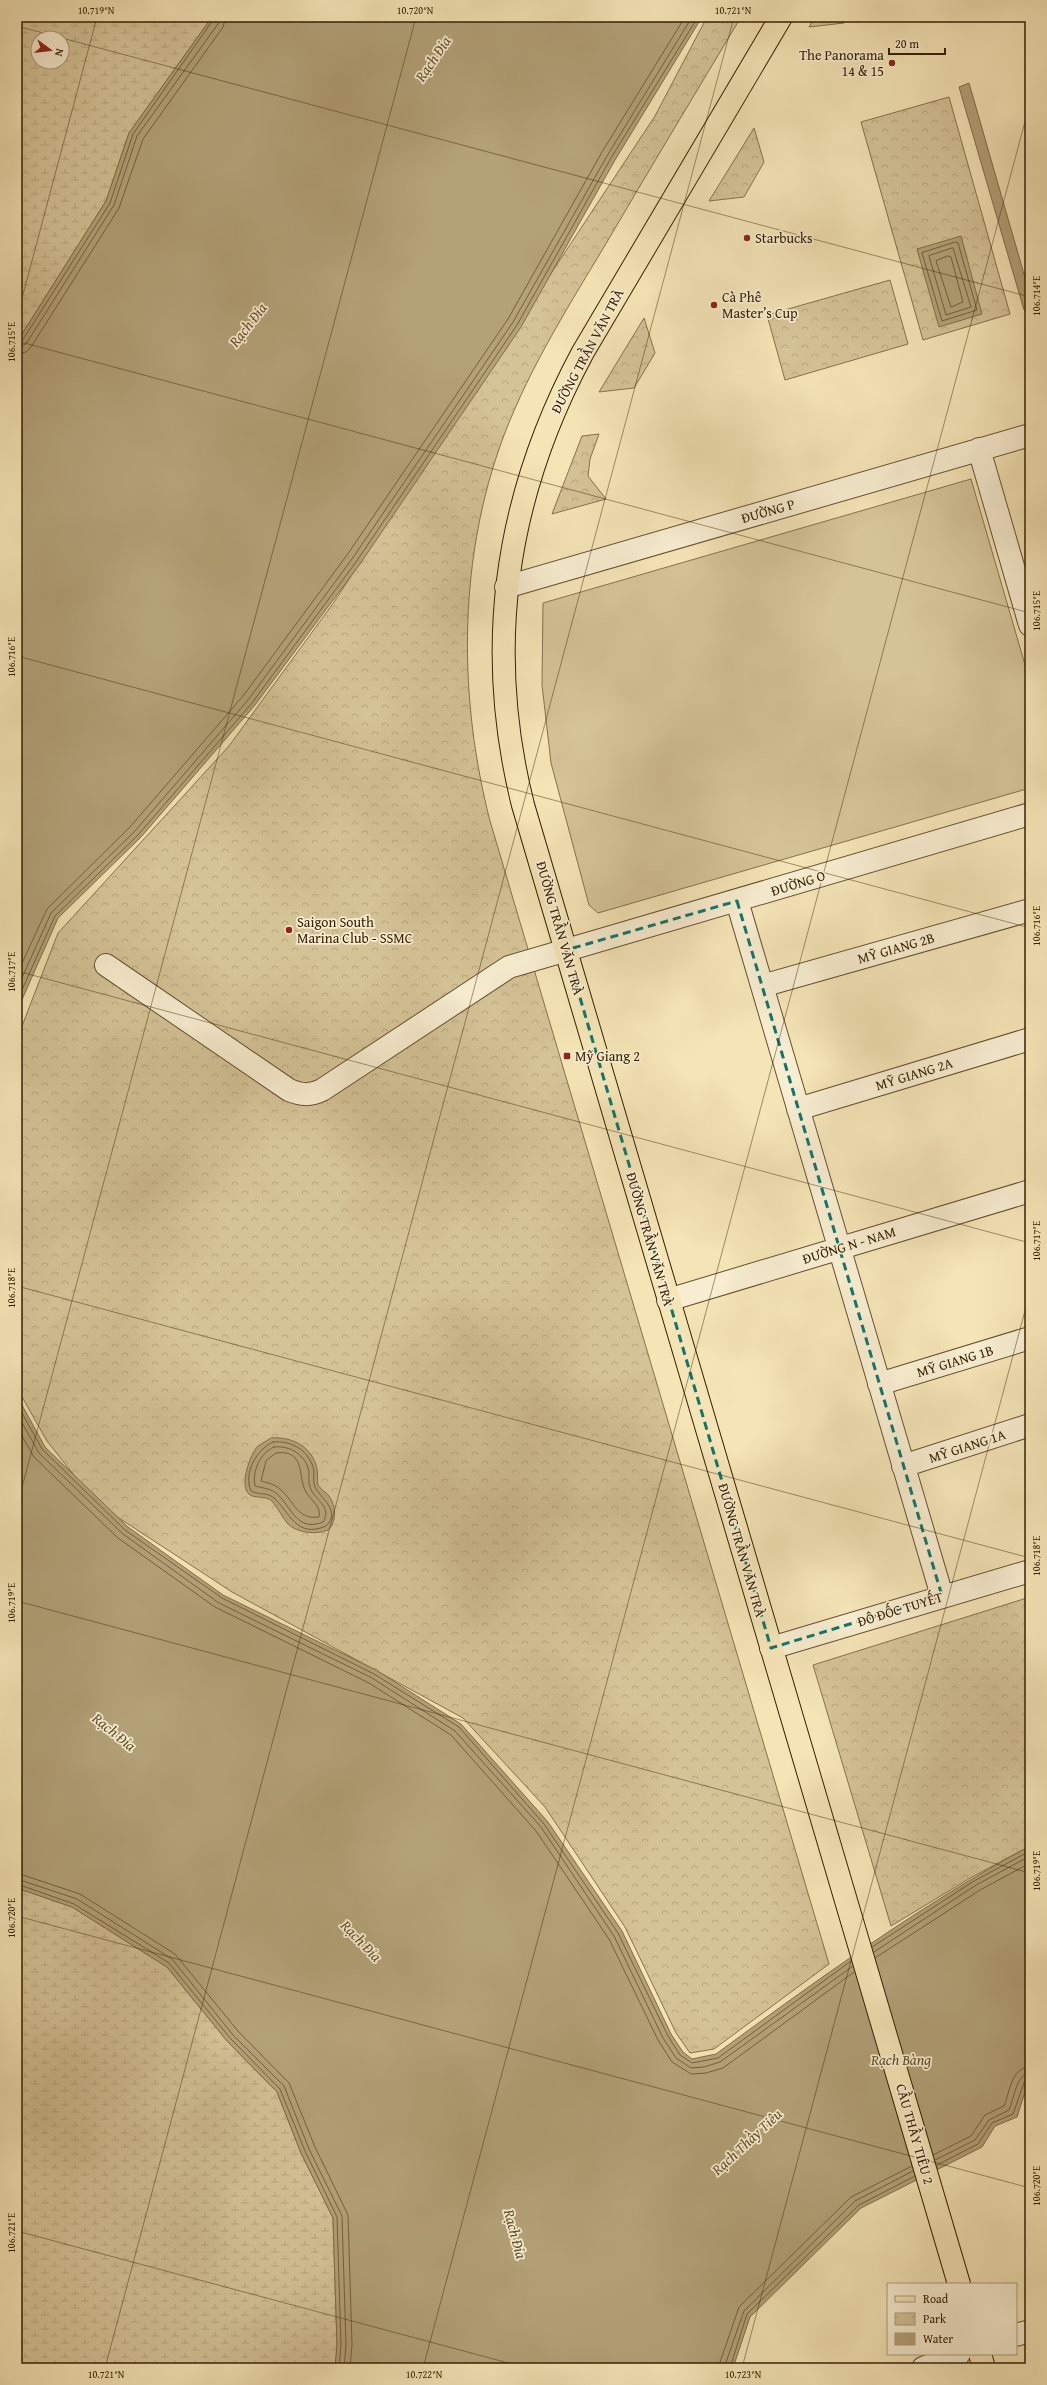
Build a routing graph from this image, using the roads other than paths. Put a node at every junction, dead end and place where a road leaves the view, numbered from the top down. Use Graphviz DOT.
graph roads {
  1 [pos="781,17"];
  2 [pos="1030,435"];
  3 [pos="979,449"];
  4 [pos="506,587"];
  5 [pos="1030,625"];
  6 [pos="1030,814"];
  7 [pos="737,901"];
  8 [pos="1030,910"];
  9 [pos="566,950"];
  10 [pos="106,965"];
  11 [pos="762,986"];
  12 [pos="1030,1039"];
  13 [pos="798,1109"];
  14 [pos="1030,1192"];
  15 [pos="839,1248"];
  16 [pos="668,1300"];
  17 [pos="1030,1338"];
  18 [pos="879,1384"];
  19 [pos="1030,1425"];
  20 [pos="903,1466"];
  21 [pos="1030,1571"];
  22 [pos="942,1596"];
  23 [pos="771,1648"];
  24 [pos="838,1874"];
  25 [pos="959,2283"];
  26 [pos="1030,2331"];
  27 [pos="1017,2335"];
  28 [pos="956,2355"];
  29 [pos="980,2355"];
  30 [pos="923,2368"];
  31 [pos="984,2368"];
  1 -- 4 [label="main road, ĐƯỜNG TRẦN VĂN TRÀ"];
  2 -- 3 [label="street, ĐƯỜNG P"];
  3 -- 4 [label="street, ĐƯỜNG P"];
  3 -- 5 [label="street"];
  4 -- 9 [label="main road, ĐƯỜNG TRẦN VĂN TRÀ"];
  6 -- 7 [label="street, ĐƯỜNG O"];
  7 -- 9 [label="street, ĐƯỜNG O"];
  7 -- 11 [label="street"];
  8 -- 11 [label="street, MỸ GIANG 2B"];
  9 -- 10 [label="street, ĐƯỜNG O"];
  9 -- 16 [label="main road, ĐƯỜNG TRẦN VĂN TRÀ"];
  11 -- 13 [label="street"];
  12 -- 13 [label="street, MỸ GIANG 2A"];
  13 -- 15 [label="street"];
  14 -- 15 [label="street, ĐƯỜNG N - NAM"];
  15 -- 16 [label="street, ĐƯỜNG N - NAM"];
  15 -- 18 [label="street"];
  16 -- 23 [label="main road, ĐƯỜNG TRẦN VĂN TRÀ"];
  17 -- 18 [label="street, MỸ GIANG 1B"];
  18 -- 20 [label="street"];
  19 -- 20 [label="street, MỸ GIANG 1A"];
  20 -- 22 [label="street"];
  21 -- 22 [label="street, ĐÔ ĐỐC TUYẾT"];
  22 -- 23 [label="street, ĐÔ ĐỐC TUYẾT"];
  23 -- 24 [label="main road, ĐƯỜNG TRẦN VĂN TRÀ"];
  24 -- 25 [label="main road, CẦU THẦY TIÊU 2"];
  26 -- 27 [label="street"];
  28 -- 30 [label="street"];
  29 -- 31 [label="main road"];
}
